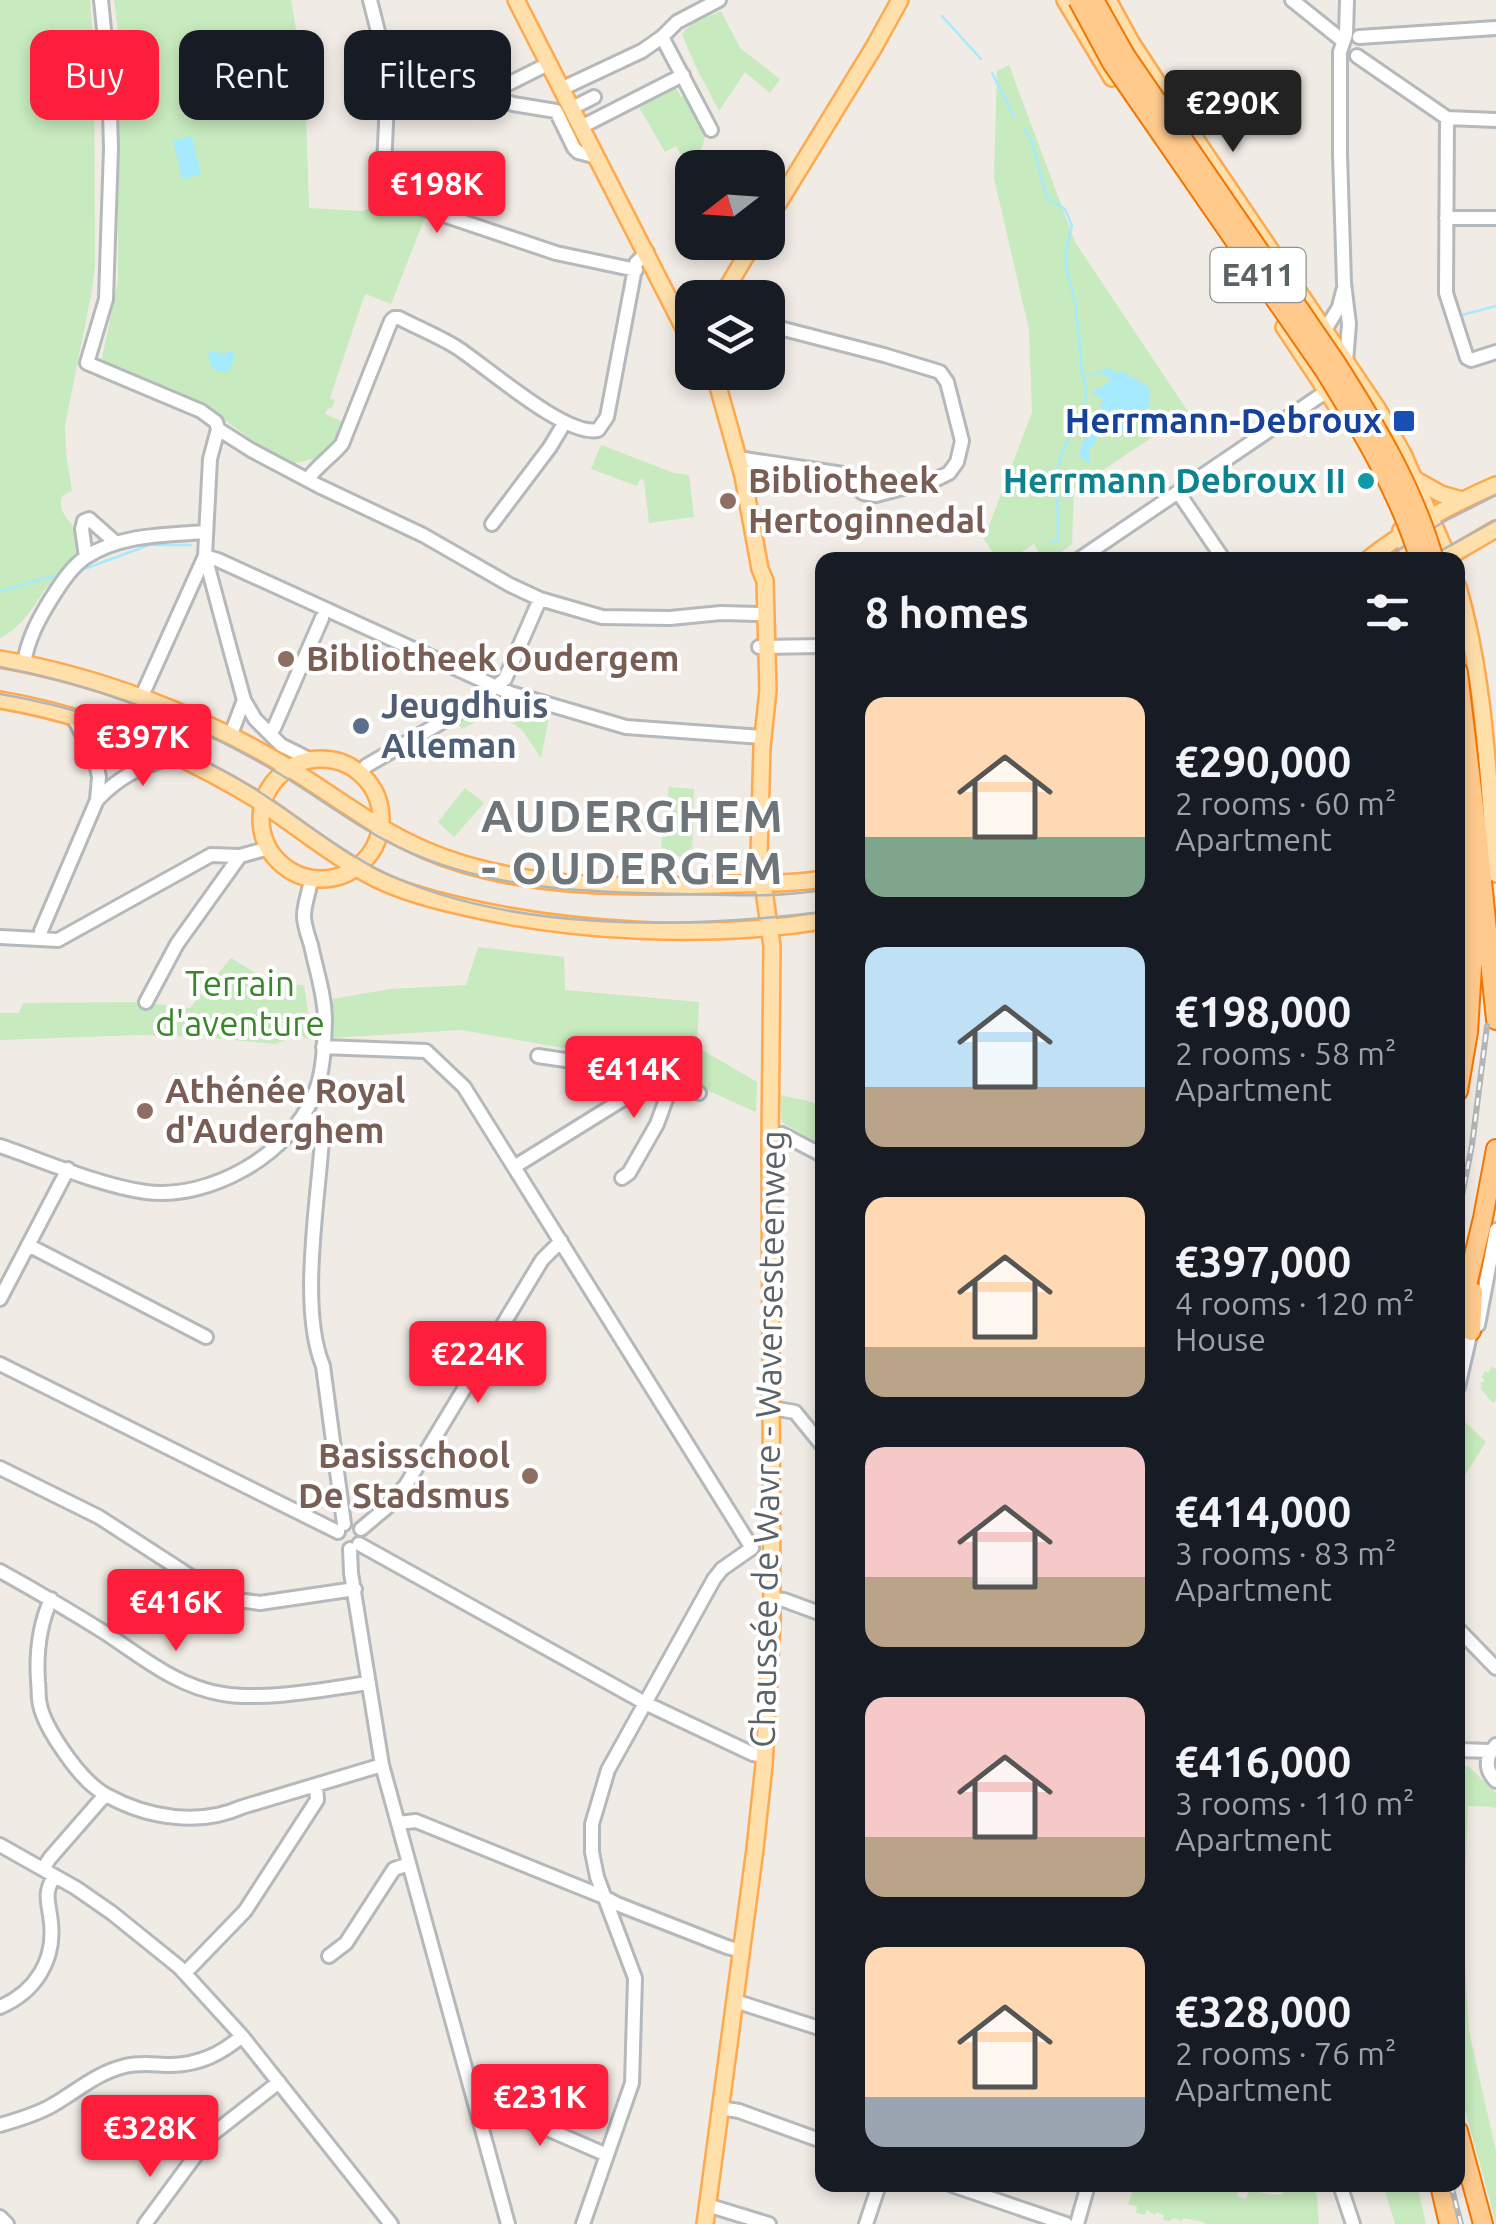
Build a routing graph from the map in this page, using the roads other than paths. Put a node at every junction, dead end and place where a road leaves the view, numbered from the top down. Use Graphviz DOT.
graph roads {
  1 [pos="100,0"];
  2 [pos="370,0"];
  3 [pos="516,0"];
  4 [pos="720,0"];
  5 [pos="900,0"];
  6 [pos="1065,0"];
  7 [pos="1078,0"];
  8 [pos="1094,0"];
  9 [pos="1108,0"];
  10 [pos="1292,0"];
  11 [pos="1347,6"];
  12 [pos="1496,28"];
  13 [pos="378,30"];
  14 [pos="662,37"];
  15 [pos="1350,45"];
  16 [pos="548,64"];
  17 [pos="683,75"];
  18 [pos="511,88"];
  19 [pos="511,94"];
  20 [pos="594,97"];
  21 [pos="566,102"];
  22 [pos="1447,118"];
  23 [pos="387,120"];
  24 [pos="1496,120"];
  25 [pos="581,127"];
  26 [pos="711,130"];
  27 [pos="596,157"];
  28 [pos="785,192"];
  29 [pos="1446,218"];
  30 [pos="1496,218"];
  31 [pos="647,252"];
  32 [pos="636,270"];
  33 [pos="1344,283"];
  34 [pos="675,307"];
  35 [pos="785,329"];
  36 [pos="1325,330"];
  37 [pos="1496,352"];
  38 [pos="1346,362"];
  39 [pos="1310,364"];
  40 [pos="719,390"];
  41 [pos="1327,391"];
  42 [pos="565,422"];
  43 [pos="218,429"];
  44 [pos="738,458"];
  45 [pos="308,479"];
  46 [pos="1415,479"];
  47 [pos="1496,486"];
  48 [pos="1178,492"];
  49 [pos="1462,500"];
  50 [pos="1431,517"];
  51 [pos="492,524"];
  52 [pos="1496,529"];
  53 [pos="206,532"];
  54 [pos="1403,536"];
  55 [pos="115,542"];
  56 [pos="1090,552"];
  57 [pos="1219,552"];
  58 [pos="1379,552"];
  59 [pos="1408,552"];
  60 [pos="1417,552"];
  61 [pos="1439,552"];
  62 [pos="1441,552"];
  63 [pos="1455,552"];
  64 [pos="205,556"];
  65 [pos="86,557"];
  66 [pos="760,569"];
  67 [pos="540,599"];
  68 [pos="758,614"];
  69 [pos="322,618"];
  70 [pos="1465,622"];
  71 [pos="815,646"];
  72 [pos="764,647"];
  73 [pos="0,660"];
  74 [pos="24,664"];
  75 [pos="497,687"];
  76 [pos="141,698"];
  77 [pos="0,700"];
  78 [pos="244,700"];
  79 [pos="1488,702"];
  80 [pos="73,717"];
  81 [pos="274,728"];
  82 [pos="230,737"];
  83 [pos="762,738"];
  84 [pos="174,756"];
  85 [pos="1465,757"];
  86 [pos="309,759"];
  87 [pos="288,768"];
  88 [pos="361,773"];
  89 [pos="98,800"];
  90 [pos="263,804"];
  91 [pos="1465,810"];
  92 [pos="381,828"];
  93 [pos="1472,842"];
  94 [pos="269,848"];
  95 [pos="240,856"];
  96 [pos="356,868"];
  97 [pos="1496,874"];
  98 [pos="311,878"];
  99 [pos="815,880"];
  100 [pos="762,884"];
  101 [pos="815,922"];
  102 [pos="769,928"];
  103 [pos="0,937"];
  104 [pos="41,939"];
  105 [pos="146,1002"];
  106 [pos="1496,1020"];
  107 [pos="323,1047"];
  108 [pos="1465,1049"];
  109 [pos="538,1056"];
  110 [pos="652,1078"];
  111 [pos="672,1084"];
  112 [pos="700,1093"];
  113 [pos="304,1116"];
  114 [pos="772,1134"];
  115 [pos="0,1146"];
  116 [pos="1496,1149"];
  117 [pos="815,1152"];
  118 [pos="514,1167"];
  119 [pos="68,1169"];
  120 [pos="622,1178"];
  121 [pos="1490,1224"];
  122 [pos="560,1241"];
  123 [pos="28,1245"];
  124 [pos="0,1300"];
  125 [pos="1465,1324"];
  126 [pos="206,1336"];
  127 [pos="0,1364"];
  128 [pos="772,1408"];
  129 [pos="815,1437"];
  130 [pos="0,1468"];
  131 [pos="341,1528"];
  132 [pos="361,1529"];
  133 [pos="355,1547"];
  134 [pos="752,1548"];
  135 [pos="772,1548"];
  136 [pos="0,1570"];
  137 [pos="354,1589"];
  138 [pos="51,1598"];
  139 [pos="772,1599"];
  140 [pos="815,1611"];
  141 [pos="1465,1636"];
  142 [pos="1496,1668"];
  143 [pos="369,1683"];
  144 [pos="644,1704"];
  145 [pos="1491,1754"];
  146 [pos="1465,1755"];
  147 [pos="765,1756"];
  148 [pos="382,1764"];
  149 [pos="1496,1781"];
  150 [pos="316,1784"];
  151 [pos="105,1795"];
  152 [pos="398,1823"];
  153 [pos="0,1846"];
  154 [pos="409,1864"];
  155 [pos="48,1872"];
  156 [pos="604,1897"];
  157 [pos="742,1950"];
  158 [pos="330,1956"];
  159 [pos="186,1973"];
  160 [pos="735,2002"];
  161 [pos="0,2007"];
  162 [pos="815,2027"];
  163 [pos="242,2036"];
  164 [pos="279,2082"];
  165 [pos="476,2107"];
  166 [pos="720,2108"];
  167 [pos="0,2126"];
  168 [pos="815,2138"];
  169 [pos="607,2156"];
  170 [pos="1465,2156"];
  171 [pos="877,2192"];
  172 [pos="972,2192"];
  173 [pos="1086,2192"];
  174 [pos="1342,2192"];
  175 [pos="1442,2192"];
  176 [pos="707,2205"];
  177 [pos="0,2218"];
  178 [pos="7,2224"];
  179 [pos="145,2224"];
  180 [pos="391,2224"];
  181 [pos="508,2224"];
  182 [pos="583,2224"];
  183 [pos="705,2224"];
  184 [pos="768,2224"];
  185 [pos="866,2224"];
  186 [pos="1066,2224"];
  187 [pos="1078,2224"];
  188 [pos="1352,2224"];
  189 [pos="1449,2224"];
  190 [pos="1483,2224"];
  1 -- 43 [label="street"];
  2 -- 13 [label="street"];
  3 -- 16 [label="main road"];
  4 -- 14 [label="street"];
  5 -- 28 [label="main road"];
  6 -- 39 [label="main road"];
  7 -- 60 [label="highway, E411, bridge"];
  8 -- 61 [label="highway, E411, bridge"];
  9 -- 36 [label="main road"];
  10 -- 15 [label="street"];
  11 -- 15 [label="street"];
  12 -- 15 [label="street"];
  14 -- 17 [label="street"];
  14 -- 21 [label="street"];
  15 -- 22 [label="street"];
  15 -- 33 [label="street"];
  16 -- 18 [label="street"];
  16 -- 21 [label="main road"];
  17 -- 25 [label="street"];
  17 -- 26 [label="street"];
  19 -- 21 [label="street"];
  20 -- 21 [label="street"];
  21 -- 25 [label="main road"];
  21 -- 27 [label="street"];
  22 -- 24 [label="street"];
  22 -- 29 [label="street"];
  23 -- 32 [label="street"];
  25 -- 27 [label="main road"];
  27 -- 31 [label="main road"];
  29 -- 30 [label="street"];
  29 -- 37 [label="street"];
  31 -- 32 [label="street"];
  31 -- 34 [label="main road"];
  32 -- 42 [label="street"];
  33 -- 36 [label="street"];
  33 -- 38 [label="street"];
  35 -- 44 [label="street"];
  36 -- 38 [label="main road"];
  36 -- 39 [label="main road"];
  38 -- 46 [label="main road"];
  39 -- 41 [label="main road"];
  40 -- 44 [label="main road, Chaussée de Wavre - Waversesteenweg"];
  41 -- 48 [label="street"];
  41 -- 54 [label="main road"];
  42 -- 45 [label="street"];
  42 -- 51 [label="street"];
  43 -- 45 [label="street"];
  43 -- 53 [label="street"];
  44 -- 66 [label="main road, Chaussée de Wavre - Waversesteenweg"];
  45 -- 67 [label="street"];
  46 -- 49 [label="main road"];
  46 -- 50 [label="main road"];
  47 -- 49 [label="main road"];
  48 -- 56 [label="street"];
  48 -- 57 [label="street"];
  49 -- 50 [label="main road"];
  50 -- 54 [label="main road"];
  50 -- 62 [label="main road"];
  52 -- 63 [label="main road"];
  53 -- 55 [label="street"];
  53 -- 64 [label="street"];
  54 -- 58 [label="main road"];
  54 -- 59 [label="main road"];
  55 -- 65 [label="street"];
  55 -- 65 [label="street"];
  64 -- 75 [label="street"];
  64 -- 76 [label="street"];
  64 -- 78 [label="street"];
  65 -- 74 [label="street"];
  66 -- 68 [label="main road, Chaussée de Wavre - Waversesteenweg"];
  66 -- 72 [label="main road, Chaussée de Wavre - Waversesteenweg"];
  67 -- 68 [label="street"];
  67 -- 75 [label="street"];
  68 -- 72 [label="main road, Chaussée de Wavre - Waversesteenweg"];
  69 -- 81 [label="street"];
  70 -- 79 [label="main road"];
  71 -- 72 [label="street"];
  72 -- 83 [label="main road, Chaussée de Wavre - Waversesteenweg"];
  73 -- 74 [label="main road"];
  74 -- 76 [label="main road"];
  75 -- 83 [label="street"];
  75 -- 88 [label="street"];
  76 -- 82 [label="main road"];
  77 -- 80 [label="main road"];
  78 -- 82 [label="street"];
  78 -- 86 [label="street"];
  79 -- 97 [label="main road"];
  80 -- 84 [label="main road"];
  80 -- 89 [label="street"];
  82 -- 87 [label="main road"];
  83 -- 100 [label="main road, Chaussée de Wavre - Waversesteenweg"];
  84 -- 89 [label="street"];
  84 -- 90 [label="main road"];
  85 -- 93 [label="highway"];
  86 -- 87 [label="main road"];
  86 -- 88 [label="main road"];
  87 -- 90 [label="main road"];
  87 -- 92 [label="main road"];
  88 -- 92 [label="main road"];
  89 -- 104 [label="street"];
  90 -- 94 [label="main road"];
  90 -- 96 [label="main road"];
  91 -- 93 [label="highway"];
  92 -- 96 [label="main road"];
  92 -- 100 [label="main road"];
  93 -- 106 [label="highway"];
  93 -- 108 [label="highway"];
  94 -- 95 [label="street"];
  94 -- 98 [label="main road"];
  95 -- 104 [label="street"];
  95 -- 105 [label="street"];
  96 -- 98 [label="main road"];
  96 -- 102 [label="main road"];
  98 -- 107 [label="street"];
  99 -- 100 [label="main road"];
  100 -- 102 [label="main road, Chaussée de Wavre - Waversesteenweg"];
  101 -- 102 [label="main road"];
  102 -- 114 [label="main road, Chaussée de Wavre - Waversesteenweg"];
  103 -- 104 [label="street"];
  107 -- 113 [label="street"];
  107 -- 118 [label="street"];
  109 -- 110 [label="street"];
  110 -- 111 [label="street"];
  110 -- 118 [label="street"];
  111 -- 112 [label="street"];
  111 -- 120 [label="street"];
  113 -- 119 [label="street"];
  113 -- 131 [label="street"];
  114 -- 117 [label="street"];
  114 -- 128 [label="main road, Chaussée de Wavre - Waversesteenweg"];
  115 -- 119 [label="street"];
  116 -- 121 [label="highway"];
  118 -- 122 [label="street"];
  119 -- 123 [label="street"];
  121 -- 125 [label="highway"];
  122 -- 132 [label="street"];
  122 -- 134 [label="street"];
  123 -- 124 [label="street"];
  123 -- 126 [label="street"];
  127 -- 131 [label="street"];
  128 -- 129 [label="street"];
  128 -- 135 [label="main road, Chaussée de Wavre - Waversesteenweg"];
  130 -- 137 [label="street"];
  131 -- 132 [label="street"];
  131 -- 133 [label="street"];
  132 -- 133 [label="street"];
  133 -- 137 [label="street"];
  133 -- 144 [label="street"];
  134 -- 135 [label="street"];
  134 -- 144 [label="street"];
  135 -- 139 [label="main road, Chaussée de Wavre - Waversesteenweg"];
  136 -- 138 [label="street"];
  137 -- 143 [label="street"];
  138 -- 143 [label="street"];
  138 -- 151 [label="street"];
  139 -- 140 [label="street"];
  139 -- 147 [label="main road, Chaussée de Wavre - Waversesteenweg"];
  141 -- 142 [label="street"];
  143 -- 148 [label="street"];
  144 -- 147 [label="street"];
  144 -- 156 [label="street"];
  145 -- 146 [label="street"];
  145 -- 149 [label="street"];
  147 -- 157 [label="main road, Chaussée de Wavre - Waversesteenweg"];
  148 -- 150 [label="street"];
  148 -- 152 [label="street"];
  150 -- 151 [label="street"];
  150 -- 159 [label="street"];
  151 -- 155 [label="street"];
  152 -- 154 [label="street"];
  152 -- 156 [label="street"];
  153 -- 155 [label="street"];
  154 -- 158 [label="street"];
  154 -- 165 [label="street"];
  155 -- 159 [label="street"];
  155 -- 161 [label="street"];
  156 -- 157 [label="street"];
  156 -- 169 [label="street"];
  157 -- 160 [label="main road, Chaussée de Wavre - Waversesteenweg"];
  159 -- 163 [label="street"];
  160 -- 162 [label="street"];
  160 -- 166 [label="main road, Chaussée de Wavre - Waversesteenweg"];
  163 -- 164 [label="street"];
  163 -- 167 [label="street"];
  164 -- 179 [label="street"];
  164 -- 180 [label="street"];
  165 -- 169 [label="street"];
  165 -- 181 [label="street"];
  166 -- 168 [label="street"];
  166 -- 176 [label="main road, Chaussée de Wavre - Waversesteenweg"];
  169 -- 182 [label="street"];
  170 -- 190 [label="highway"];
  171 -- 185 [label="street"];
  172 -- 186 [label="street"];
  173 -- 187 [label="street"];
  174 -- 188 [label="street"];
  175 -- 189 [label="highway"];
  176 -- 183 [label="main road, Chaussée de Wavre - Waversesteenweg"];
  176 -- 184 [label="street"];
  177 -- 178 [label="street"];
}
